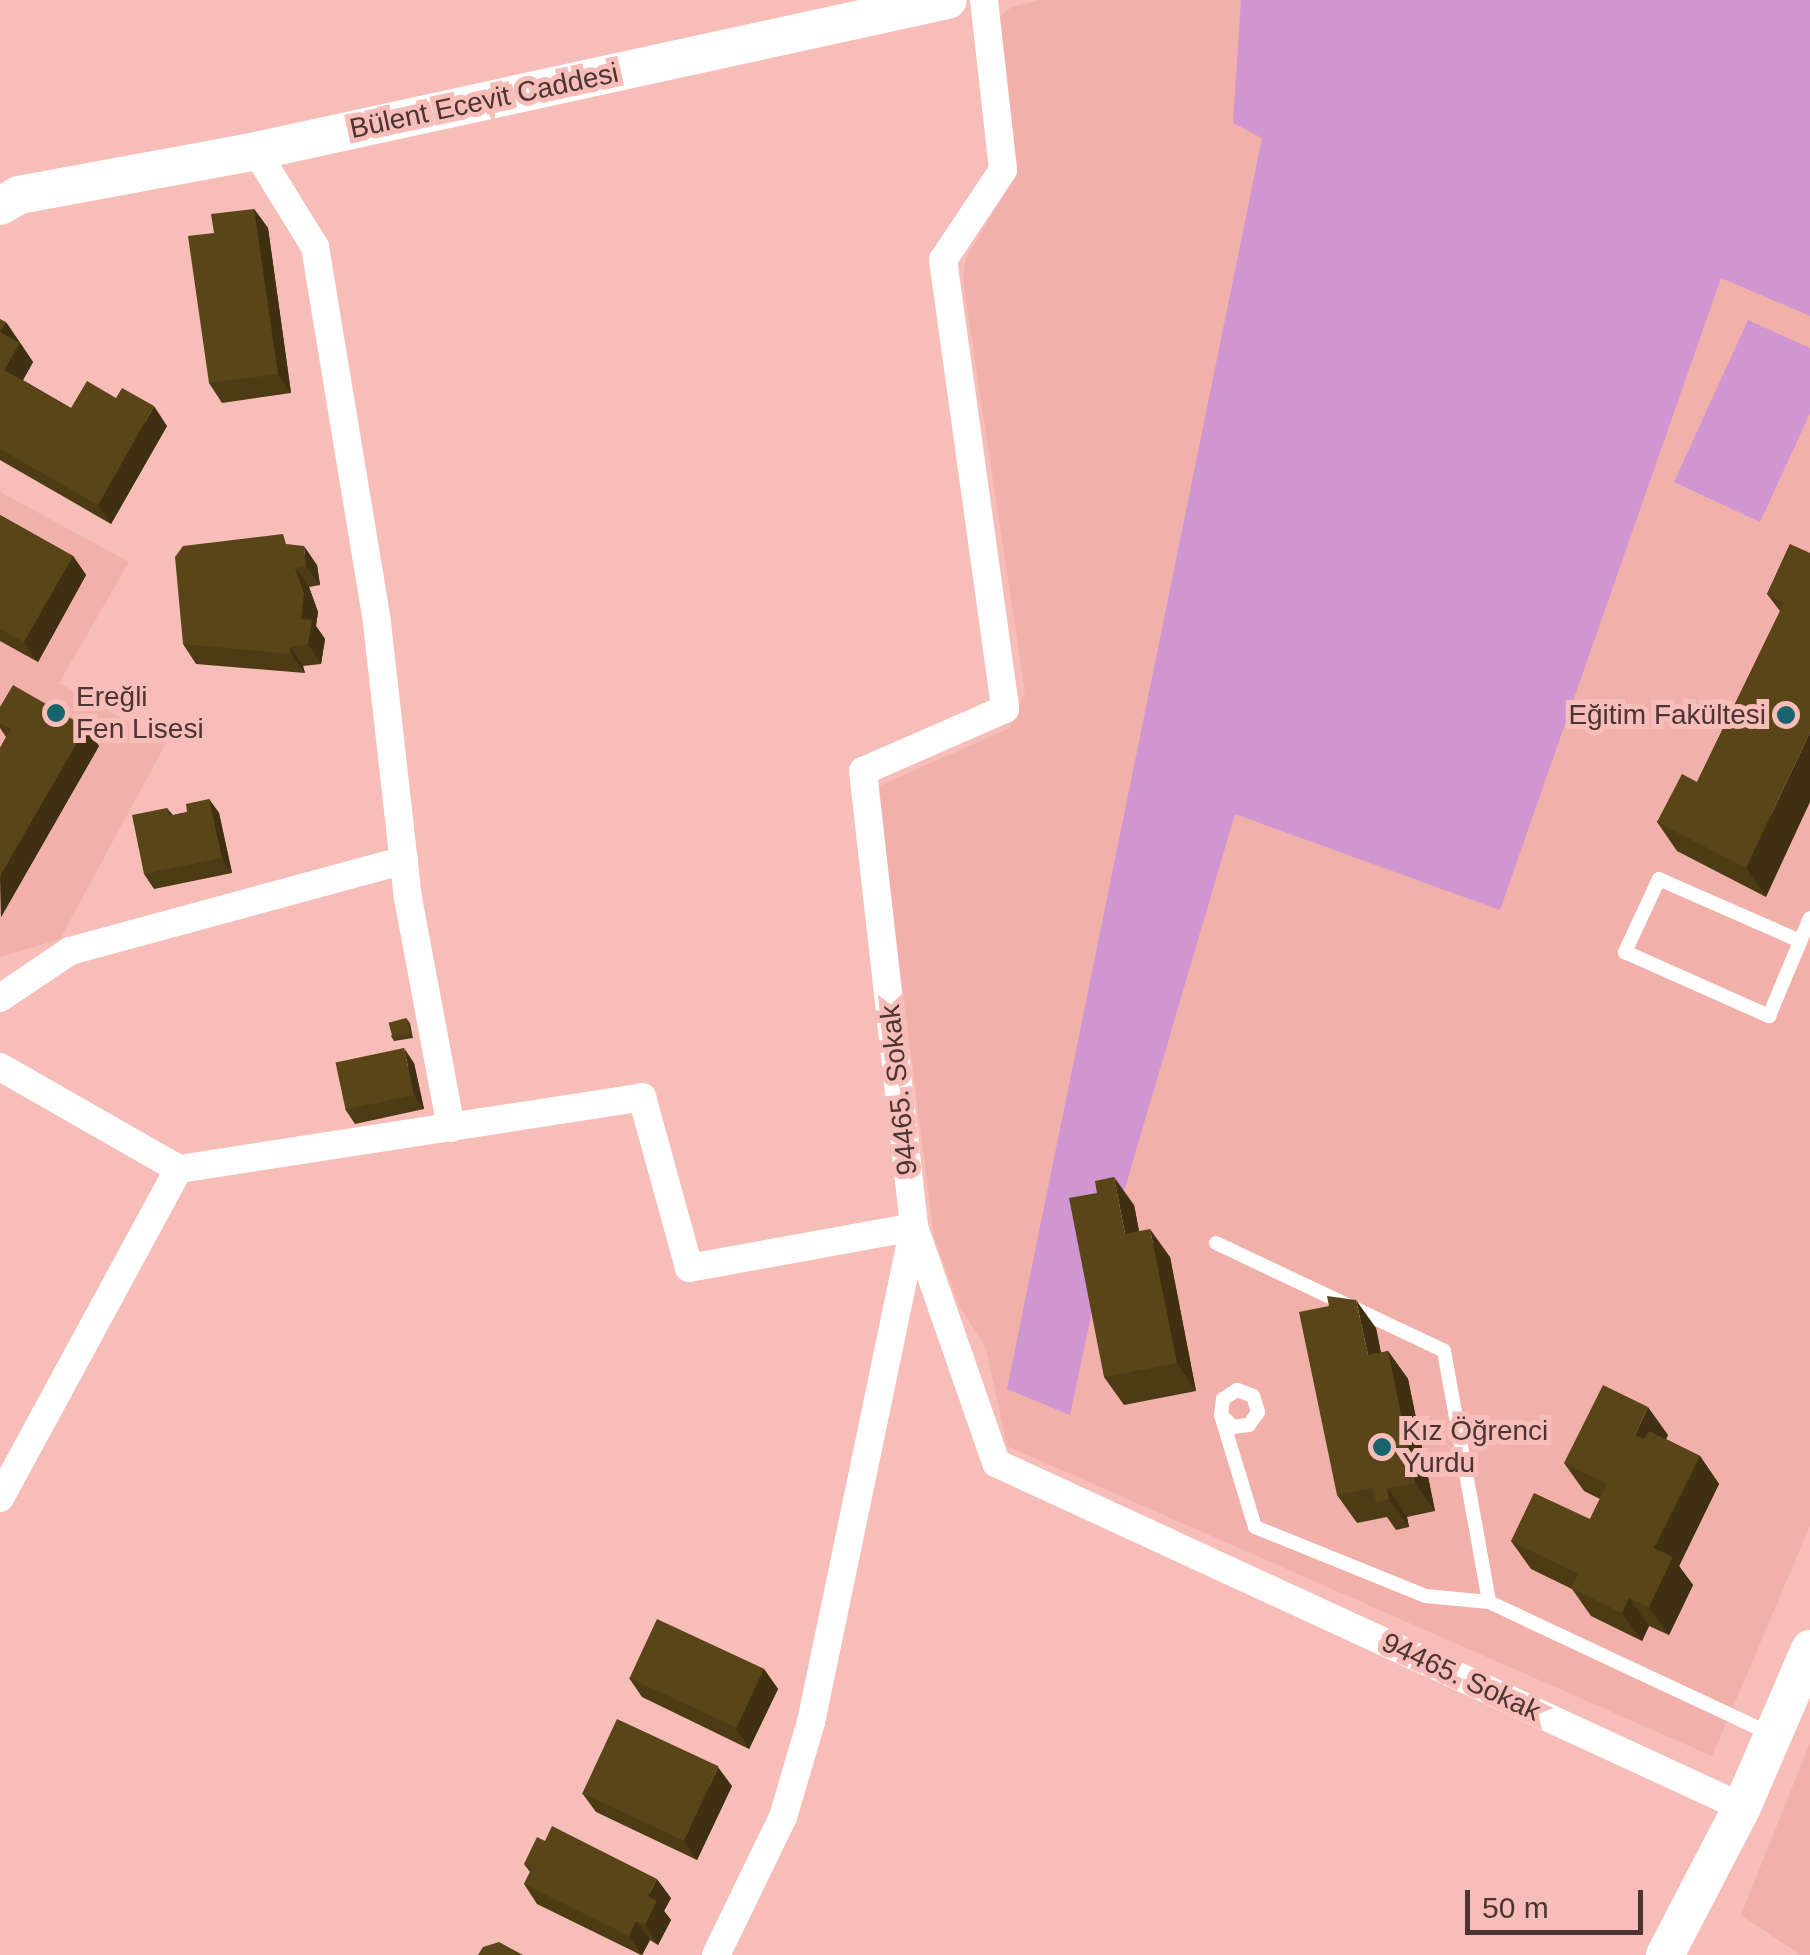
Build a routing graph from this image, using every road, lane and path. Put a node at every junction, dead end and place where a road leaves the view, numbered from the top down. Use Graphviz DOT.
graph roads {
  1 [pos="948,0"];
  2 [pos="984,0"];
  3 [pos="256,151"];
  4 [pos="6,197"];
  5 [pos="404,860"];
  6 [pos="1810,918"];
  7 [pos="1800,941"];
  8 [pos="0,998"];
  9 [pos="0,1067"];
  10 [pos="452,1128"];
  11 [pos="179,1169"];
  12 [pos="914,1227"];
  13 [pos="1216,1244"];
  14 [pos="1221,1415"];
  15 [pos="0,1498"];
  16 [pos="1489,1602"];
  17 [pos="1810,1649"];
  18 [pos="1774,1736"];
  19 [pos="1742,1806"];
  20 [pos="716,1955"];
  21 [pos="1665,1955"];
  1 -- 3 [label="street, Bülent Ecevit Caddesi"];
  2 -- 12 [label="street, 94465. Sokak"];
  3 -- 4 [label="street, Bülent Ecevit Caddesi"];
  3 -- 5 [label="street"];
  5 -- 8 [label="street"];
  5 -- 10 [label="street"];
  6 -- 7 [label="lane"];
  7 -- 7 [label="lane"];
  9 -- 11 [label="street"];
  10 -- 11 [label="street"];
  10 -- 12 [label="street"];
  11 -- 15 [label="street"];
  12 -- 19 [label="street, 94465. Sokak"];
  12 -- 20 [label="street"];
  13 -- 16 [label="lane"];
  14 -- 16 [label="lane"];
  16 -- 18 [label="lane"];
  17 -- 18 [label="street"];
  18 -- 19 [label="street"];
  19 -- 21 [label="street"];
}
